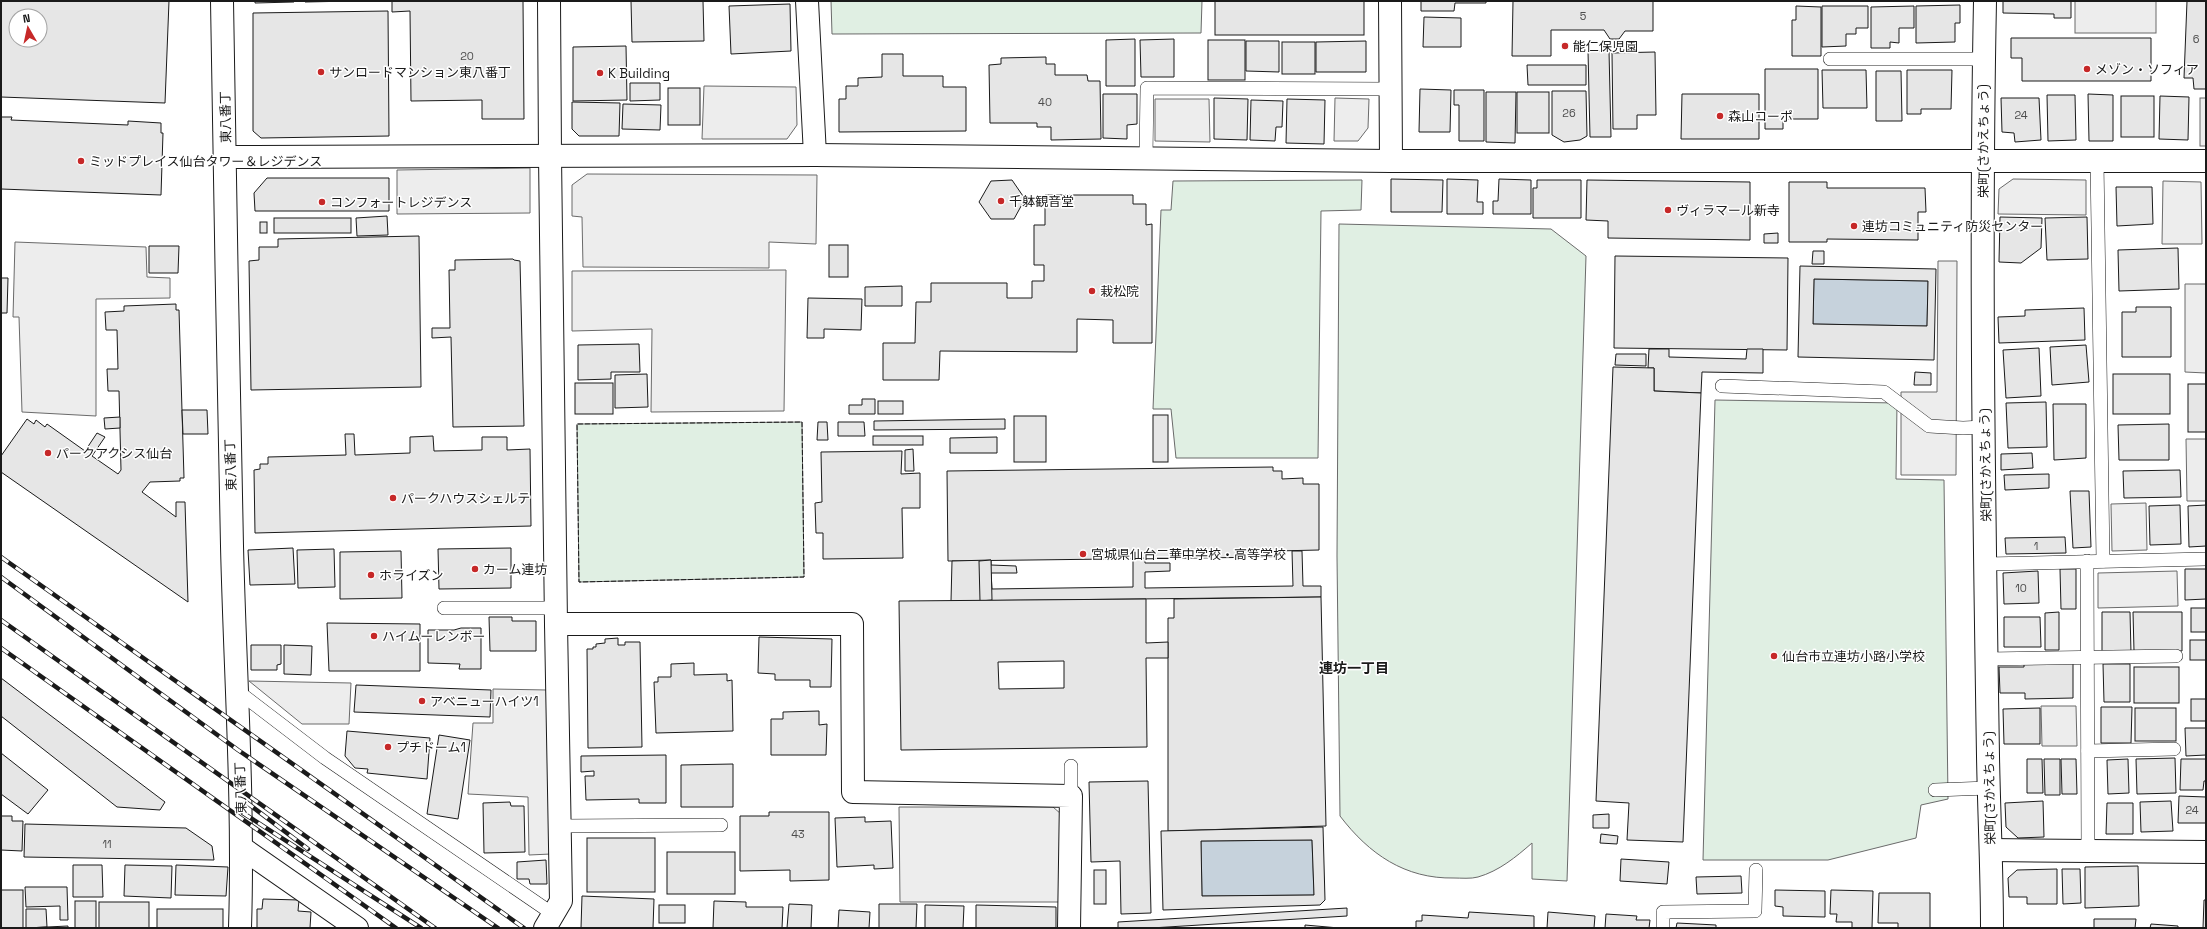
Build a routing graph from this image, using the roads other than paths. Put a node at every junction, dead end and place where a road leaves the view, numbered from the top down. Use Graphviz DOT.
graph roads {
  1 [pos="222,1"];
  2 [pos="549,1"];
  3 [pos="807,1"];
  4 [pos="1390,1"];
  5 [pos="1985,1"];
  6 [pos="1830,58"];
  7 [pos="1984,58"];
  8 [pos="1391,89"];
  9 [pos="815,155"];
  10 [pos="550,156"];
  11 [pos="225,157"];
  12 [pos="1146,158"];
  13 [pos="1391,161"];
  14 [pos="1982,161"];
  15 [pos="2097,161"];
  16 [pos="2206,161"];
  17 [pos="1722,386"];
  18 [pos="1984,427"];
  19 [pos="2206,559"];
  20 [pos="2087,561"];
  21 [pos="2103,561"];
  22 [pos="1986,564"];
  23 [pos="444,608"];
  24 [pos="556,616"];
  25 [pos="2176,656"];
  26 [pos="2087,658"];
  27 [pos="1987,659"];
  28 [pos="236,690"];
  29 [pos="2174,749"];
  30 [pos="2088,751"];
  31 [pos="1071,766"];
  32 [pos="1988,788"];
  33 [pos="1935,790"];
  34 [pos="1071,796"];
  35 [pos="721,825"];
  36 [pos="559,826"];
  37 [pos="242,848"];
  38 [pos="1991,850"];
  39 [pos="2088,851"];
  40 [pos="2206,852"];
  41 [pos="1756,870"];
  42 [pos="549,921"];
  43 [pos="240,928"];
  44 [pos="356,928"];
  45 [pos="1070,928"];
  46 [pos="1663,928"];
  47 [pos="1992,928"];
  1 -- 11 [label="street, 東八番丁"];
  2 -- 10 [label="street"];
  3 -- 9 [label="street"];
  4 -- 8 [label="street"];
  5 -- 7 [label="street, 栄町(さかえちょう)"];
  6 -- 7 [label="lane"];
  7 -- 14 [label="street, 栄町(さかえちょう)"];
  8 -- 12 [label="lane"];
  8 -- 13 [label="street"];
  9 -- 10 [label="street"];
  9 -- 12 [label="street"];
  10 -- 11 [label="street"];
  10 -- 24 [label="street"];
  11 -- 28 [label="street, 東八番丁"];
  12 -- 13 [label="street"];
  13 -- 14 [label="street"];
  14 -- 15 [label="street"];
  14 -- 18 [label="street, 栄町(さかえちょう)"];
  15 -- 16 [label="street"];
  15 -- 21 [label="lane"];
  17 -- 18 [label="lane"];
  18 -- 22 [label="street, 栄町(さかえちょう)"];
  19 -- 21 [label="lane"];
  20 -- 21 [label="lane"];
  20 -- 22 [label="lane"];
  20 -- 26 [label="lane"];
  22 -- 27 [label="street, 栄町(さかえちょう)"];
  23 -- 24 [label="lane"];
  24 -- 34 [label="street"];
  24 -- 36 [label="street"];
  25 -- 26 [label="lane"];
  26 -- 27 [label="lane"];
  26 -- 30 [label="lane"];
  27 -- 32 [label="street, 栄町(さかえちょう)"];
  28 -- 37 [label="street, 東八番丁"];
  28 -- 42 [label="lane"];
  29 -- 30 [label="lane"];
  30 -- 39 [label="lane"];
  31 -- 34 [label="lane"];
  32 -- 33 [label="lane"];
  32 -- 38 [label="street, 栄町(さかえちょう)"];
  34 -- 45 [label="street"];
  35 -- 36 [label="lane"];
  36 -- 42 [label="street"];
  37 -- 43 [label="street, 東八番丁"];
  37 -- 44 [label="street"];
  38 -- 39 [label="street"];
  38 -- 47 [label="street, 栄町(さかえちょう)"];
  39 -- 40 [label="street"];
  41 -- 46 [label="lane"];
}
